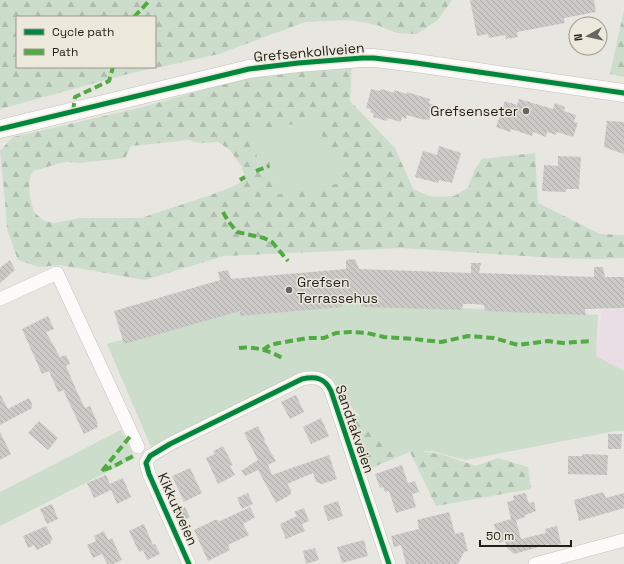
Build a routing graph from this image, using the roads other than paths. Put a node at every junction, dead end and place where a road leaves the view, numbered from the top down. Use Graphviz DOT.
graph roads {
  1 [pos="624,93"];
  2 [pos="0,129"];
  3 [pos="0,299"];
  4 [pos="138,447"];
  5 [pos="146,463"];
  6 [pos="624,540"];
  7 [pos="189,564"];
  8 [pos="389,564"];
  9 [pos="535,564"];
  1 -- 2 [label="street, Grefsenkollveien"];
  3 -- 4 [label="street"];
  5 -- 7 [label="street, Kikkutveien"];
  5 -- 8 [label="street, Sandtakveien"];
  6 -- 9 [label="street"];
}
